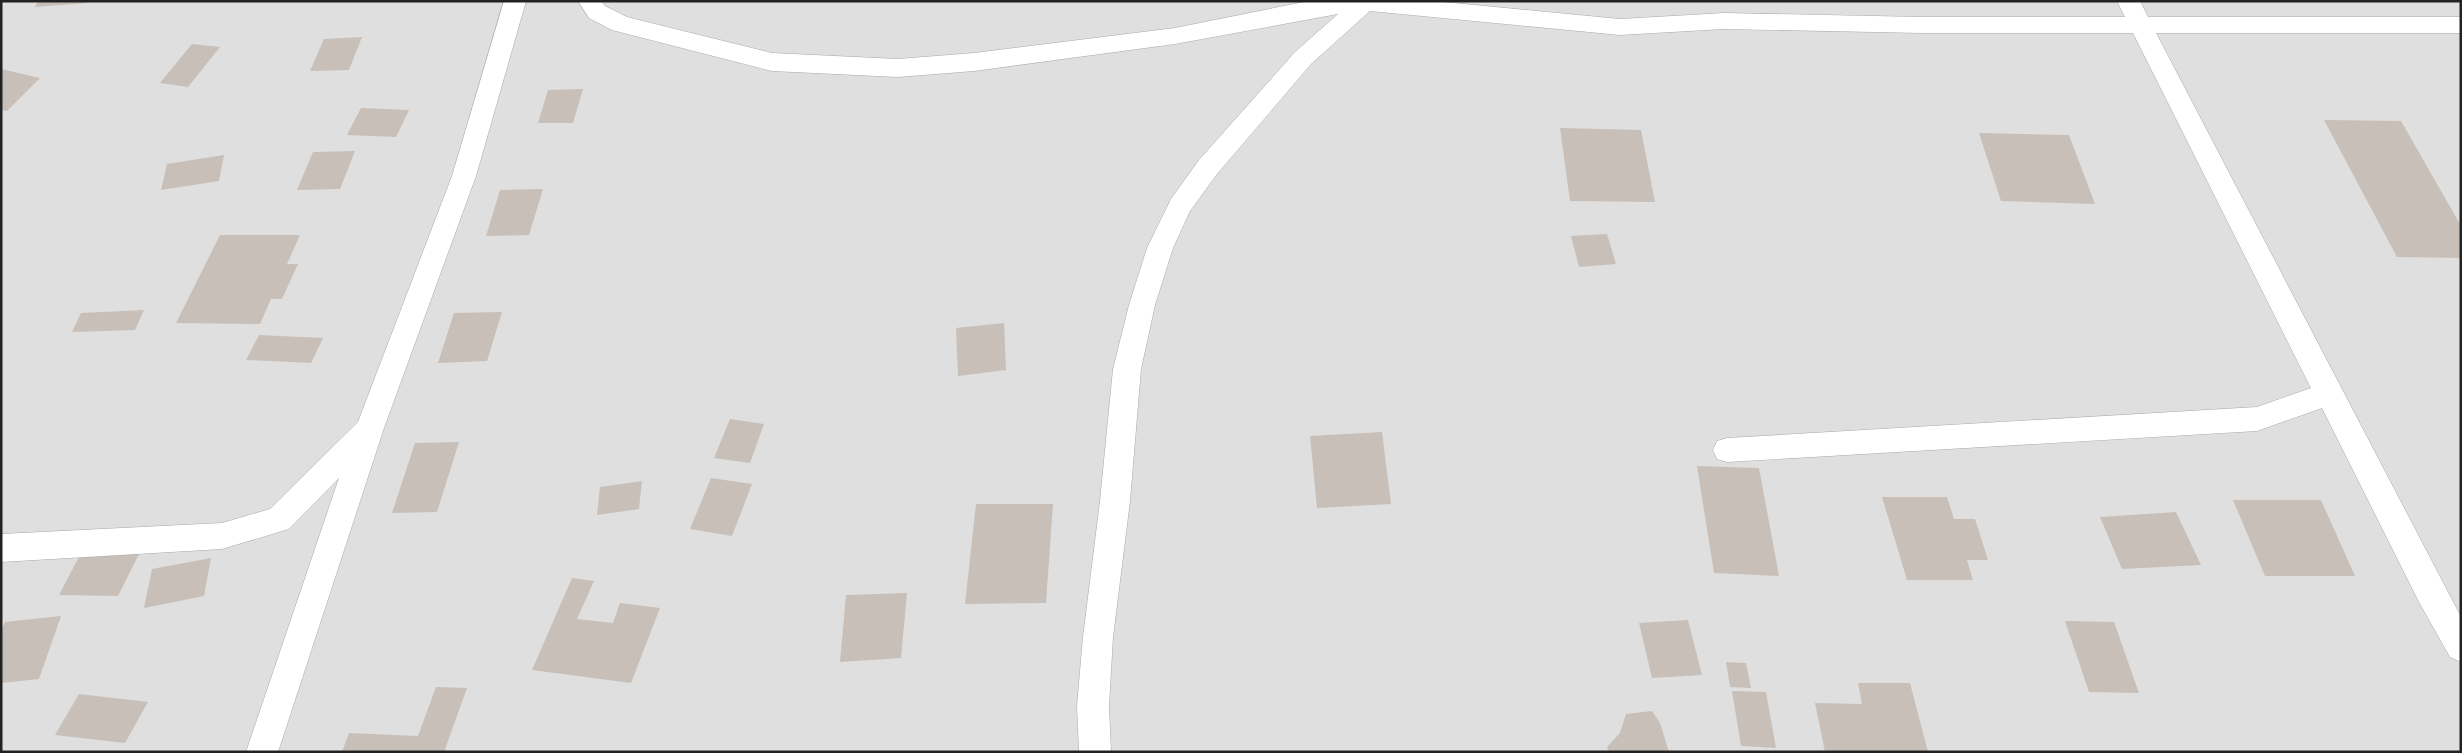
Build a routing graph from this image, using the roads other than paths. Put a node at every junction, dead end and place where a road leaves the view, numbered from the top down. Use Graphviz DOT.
graph roads {
  1 [pos="515,1"];
  2 [pos="589,1"];
  3 [pos="1295,1"];
  4 [pos="1367,2"];
  5 [pos="1321,7"];
  6 [pos="2133,13"];
  7 [pos="2461,25"];
  8 [pos="2328,394"];
  9 [pos="370,428"];
  10 [pos="1727,450"];
  11 [pos="1,548"];
  12 [pos="2461,647"];
  13 [pos="262,752"];
  14 [pos="1096,752"];
  1 -- 9 [label="street"];
  2 -- 5 [label="street"];
  3 -- 5 [label="street"];
  4 -- 5 [label="street"];
  4 -- 6 [label="street"];
  4 -- 14 [label="street"];
  6 -- 7 [label="street"];
  6 -- 8 [label="street"];
  8 -- 10 [label="street"];
  8 -- 12 [label="street"];
  9 -- 11 [label="street"];
  9 -- 13 [label="street"];
}
